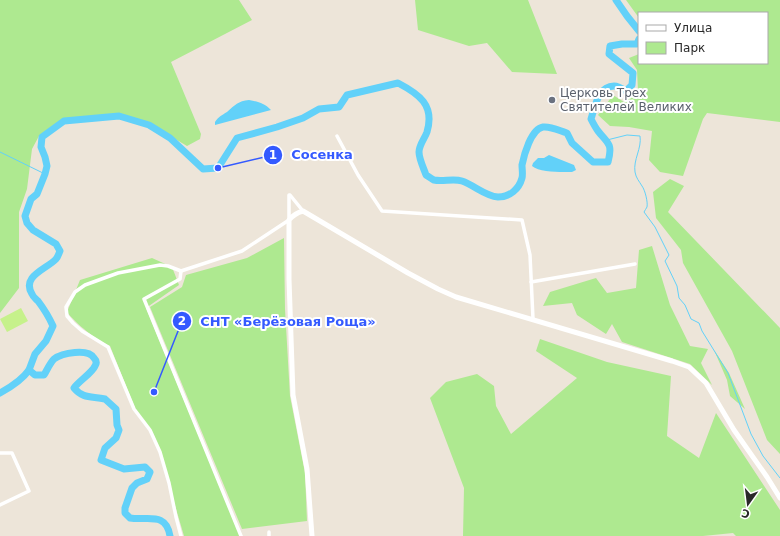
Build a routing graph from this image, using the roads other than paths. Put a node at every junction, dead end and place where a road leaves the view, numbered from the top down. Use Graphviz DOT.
graph roads {
  1 [pos="337,136"];
  2 [pos="303,211"];
  3 [pos="289,220"];
  4 [pos="636,264"];
  5 [pos="181,271"];
  6 [pos="531,282"];
  7 [pos="533,319"];
  8 [pos="0,452"];
  9 [pos="780,498"];
  10 [pos="0,506"];
  11 [pos="182,536"];
  12 [pos="241,536"];
  13 [pos="312,536"];
  1 -- 6 [label="street"];
  2 -- 3 [label="street"];
  2 -- 3 [label="street"];
  2 -- 7 [label="street"];
  3 -- 5 [label="street"];
  3 -- 13 [label="street"];
  4 -- 6 [label="street"];
  5 -- 11 [label="street"];
  5 -- 12 [label="street"];
  6 -- 7 [label="street"];
  7 -- 9 [label="street"];
  8 -- 10 [label="street"];
}
